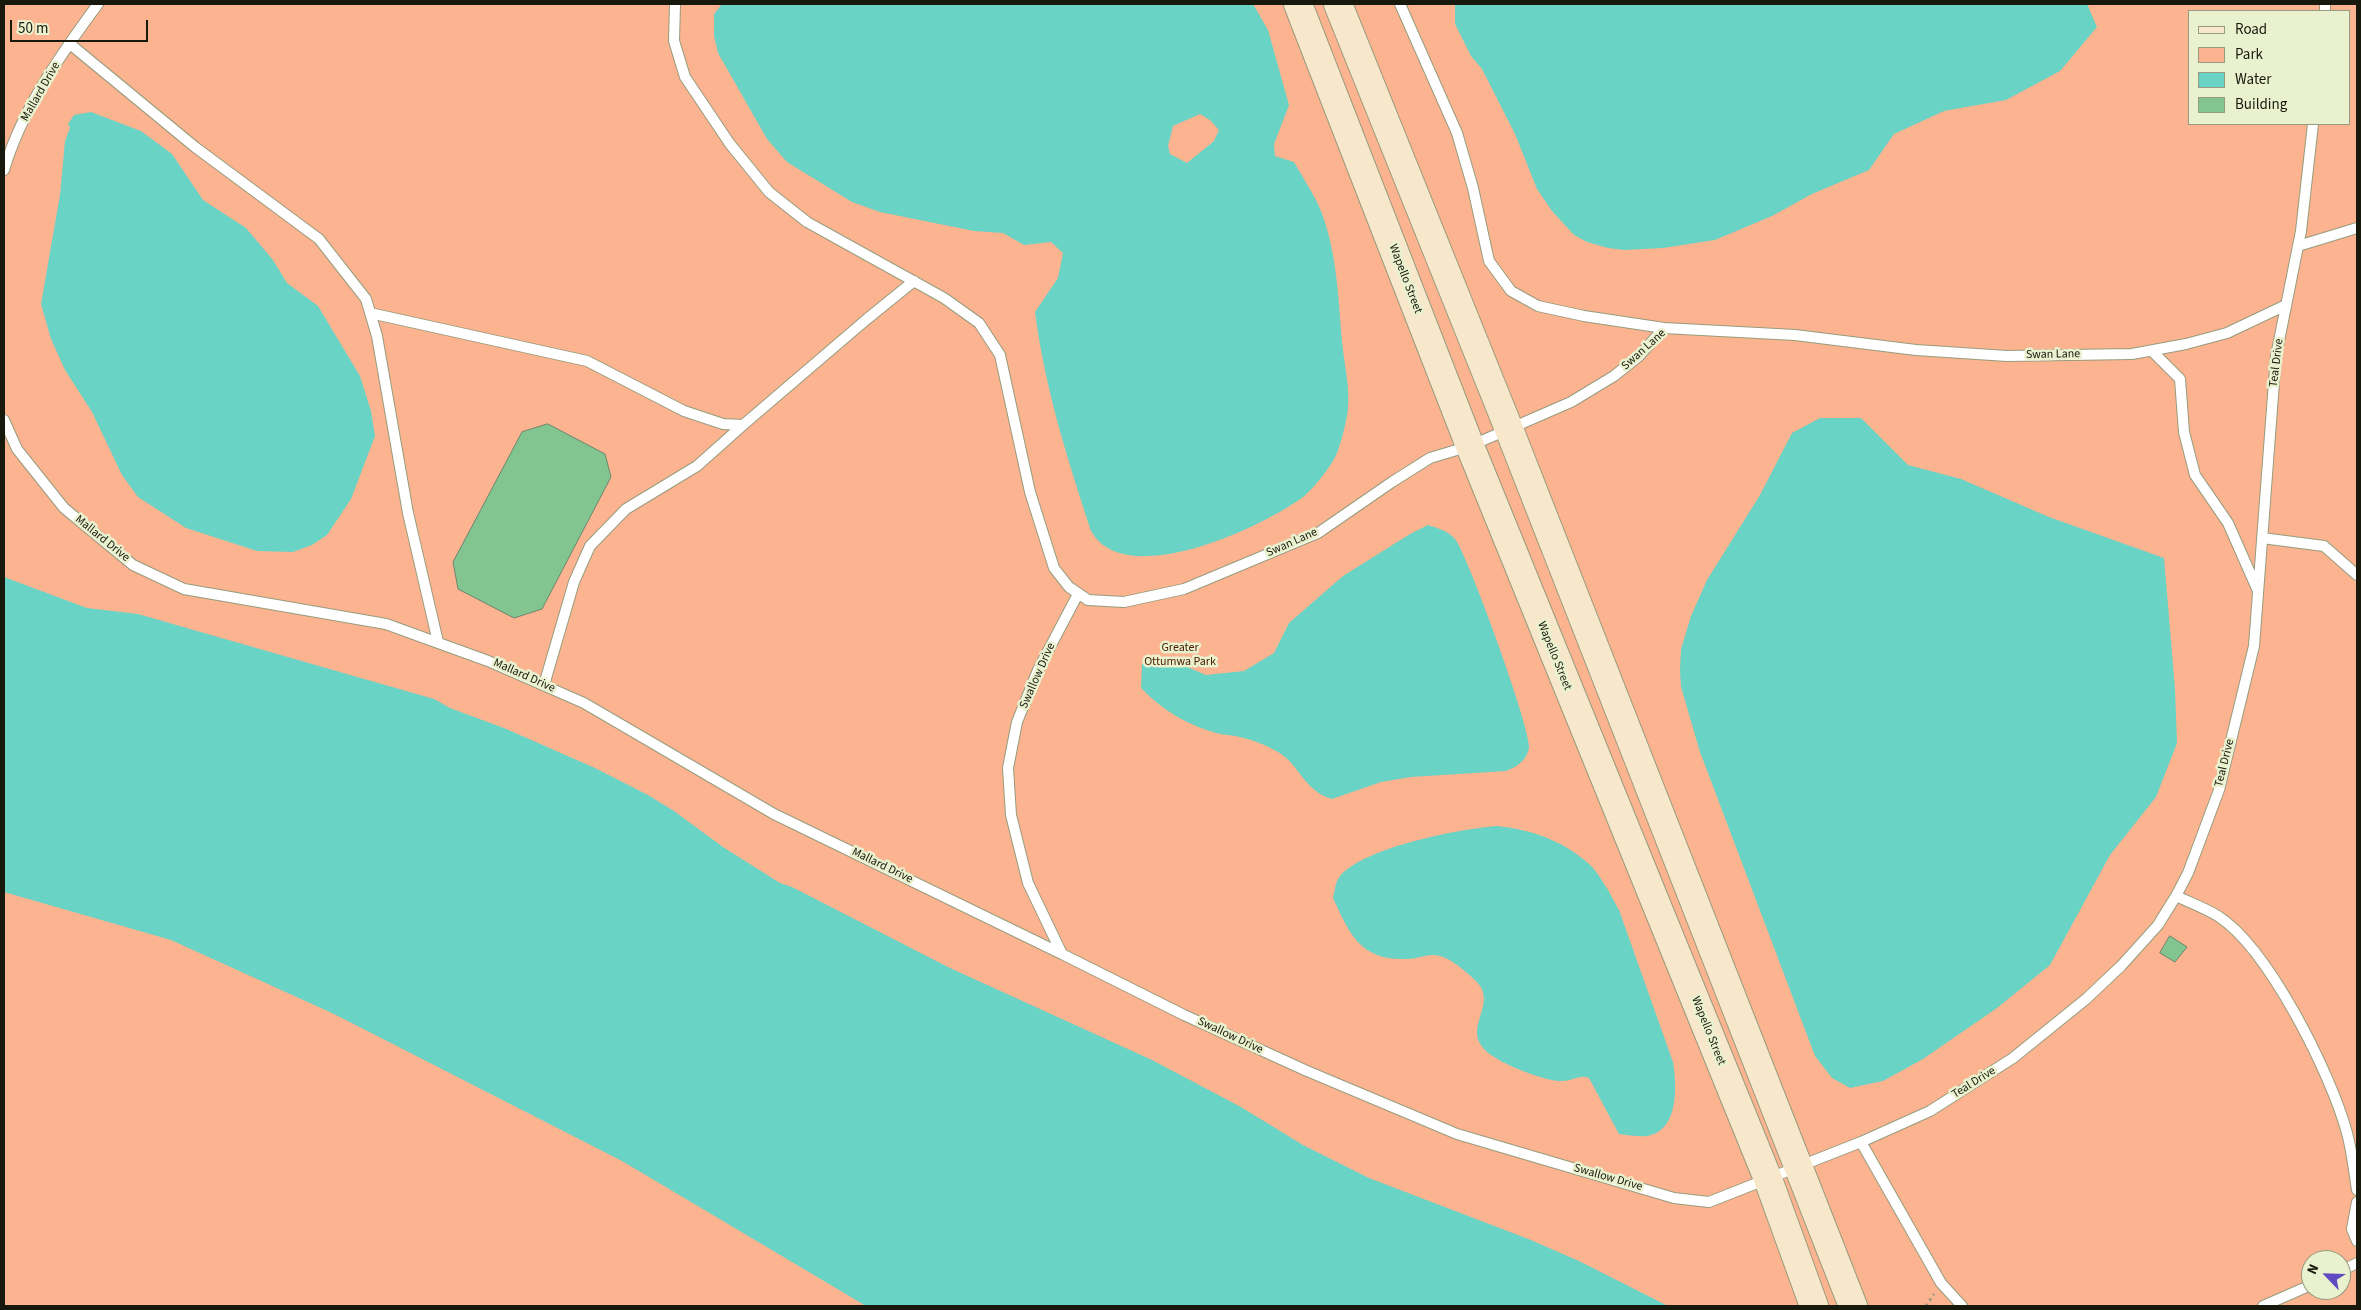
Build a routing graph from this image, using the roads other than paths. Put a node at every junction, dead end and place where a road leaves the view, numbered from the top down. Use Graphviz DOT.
graph roads {
  1 [pos="98,4"];
  2 [pos="675,4"];
  3 [pos="1298,4"];
  4 [pos="1338,4"];
  5 [pos="1400,4"];
  6 [pos="70,44"];
  7 [pos="2313,125"];
  8 [pos="4,170"];
  9 [pos="2357,228"];
  10 [pos="2298,246"];
  11 [pos="914,281"];
  12 [pos="2286,306"];
  13 [pos="370,314"];
  14 [pos="1664,328"];
  15 [pos="2152,351"];
  16 [pos="4,420"];
  17 [pos="743,425"];
  18 [pos="1509,429"];
  19 [pos="1470,446"];
  20 [pos="2262,538"];
  21 [pos="2357,575"];
  22 [pos="2259,592"];
  23 [pos="1078,594"];
  24 [pos="438,642"];
  25 [pos="544,685"];
  26 [pos="2176,896"];
  27 [pos="1062,954"];
  28 [pos="1861,1142"];
  29 [pos="1798,1166"];
  30 [pos="1768,1179"];
  31 [pos="2357,1190"];
  32 [pos="2357,1202"];
  33 [pos="2357,1241"];
  34 [pos="2301,1289"];
  35 [pos="1814,1306"];
  36 [pos="1853,1306"];
  37 [pos="1962,1306"];
  38 [pos="2263,1306"];
  1 -- 6 [label="lane, Mallard Drive"];
  2 -- 11 [label="lane"];
  3 -- 19 [label="main road, Wapello Street"];
  4 -- 18 [label="main road"];
  5 -- 14 [label="lane"];
  6 -- 8 [label="lane, Mallard Drive"];
  6 -- 13 [label="lane"];
  7 -- 10 [label="lane, Teal Drive"];
  9 -- 10 [label="lane"];
  10 -- 12 [label="lane, Teal Drive"];
  11 -- 17 [label="lane"];
  11 -- 23 [label="lane"];
  12 -- 15 [label="lane, Swan Lane"];
  12 -- 20 [label="lane, Teal Drive"];
  13 -- 17 [label="lane"];
  13 -- 24 [label="lane"];
  14 -- 15 [label="lane, Swan Lane"];
  14 -- 18 [label="lane, Swan Lane"];
  15 -- 22 [label="lane"];
  16 -- 24 [label="lane, Mallard Drive"];
  17 -- 25 [label="lane"];
  18 -- 19 [label="lane, Swan Lane"];
  18 -- 29 [label="main road"];
  19 -- 23 [label="lane, Swan Lane"];
  19 -- 30 [label="main road, Wapello Street"];
  20 -- 21 [label="lane"];
  20 -- 22 [label="lane, Teal Drive"];
  22 -- 26 [label="lane, Teal Drive"];
  23 -- 27 [label="lane, Swallow Drive"];
  24 -- 25 [label="lane, Mallard Drive"];
  25 -- 27 [label="lane, Mallard Drive"];
  26 -- 28 [label="lane, Teal Drive"];
  26 -- 31 [label="lane"];
  27 -- 30 [label="lane, Swallow Drive"];
  28 -- 29 [label="lane, Teal Drive"];
  28 -- 37 [label="lane"];
  29 -- 30 [label="lane, Teal Drive"];
  29 -- 36 [label="main road"];
  30 -- 35 [label="main road, Wapello Street"];
  32 -- 33 [label="lane"];
  34 -- 38 [label="lane"];
}
